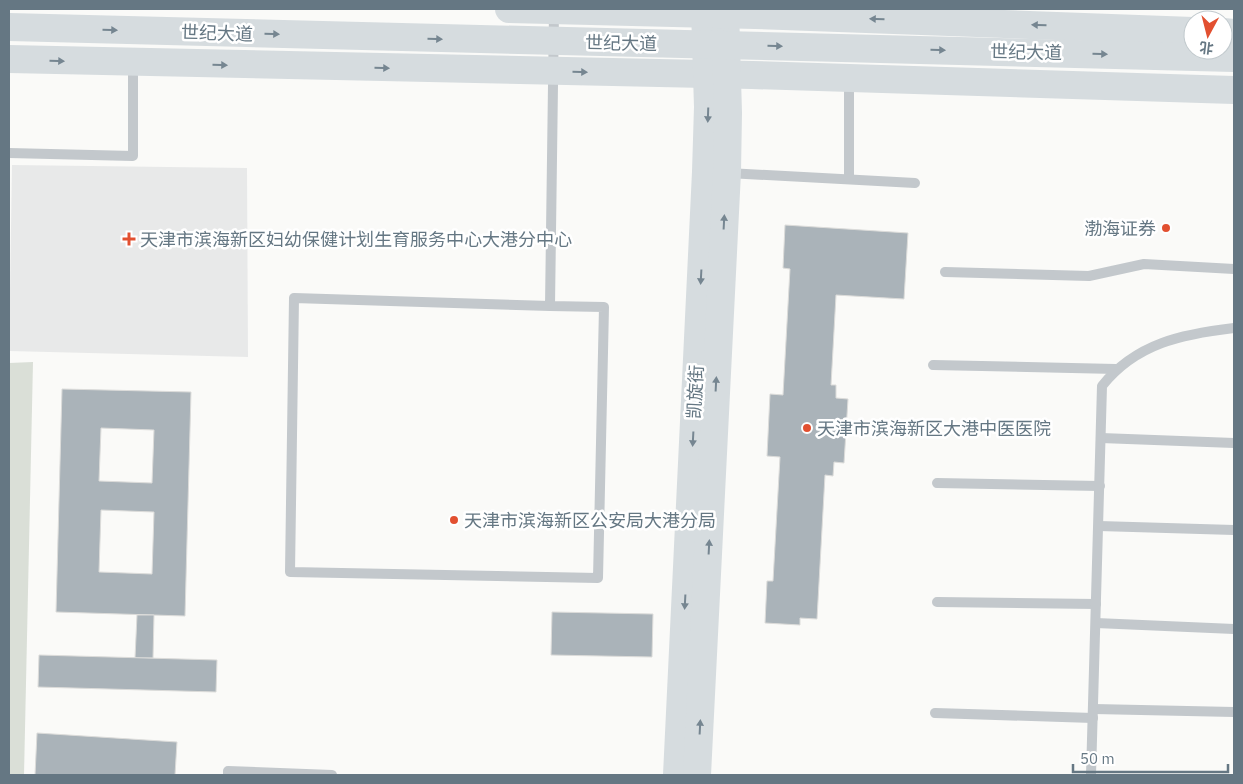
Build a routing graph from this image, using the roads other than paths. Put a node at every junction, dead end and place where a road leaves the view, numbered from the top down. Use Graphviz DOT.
graph roads {
  1 [pos="509,9"];
  2 [pos="554,10"];
  3 [pos="715,11"];
  4 [pos="9,27"];
  5 [pos="1183,31"];
  6 [pos="554,42"];
  7 [pos="716,45"];
  8 [pos="1234,58"];
  9 [pos="9,59"];
  10 [pos="133,63"];
  11 [pos="553,72"];
  12 [pos="718,74"];
  13 [pos="849,78"];
  14 [pos="1234,90"];
  15 [pos="9,153"];
  16 [pos="727,172"];
  17 [pos="849,179"];
  18 [pos="914,183"];
  19 [pos="1234,269"];
  20 [pos="945,272"];
  21 [pos="550,306"];
  22 [pos="1234,328"];
  23 [pos="933,365"];
  24 [pos="1116,369"];
  25 [pos="1101,438"];
  26 [pos="1234,443"];
  27 [pos="937,483"];
  28 [pos="1100,486"];
  29 [pos="1098,526"];
  30 [pos="1234,530"];
  31 [pos="937,602"];
  32 [pos="1096,604"];
  33 [pos="1096,624"];
  34 [pos="1234,629"];
  35 [pos="1234,712"];
  36 [pos="935,713"];
  37 [pos="1093,714"];
  38 [pos="228,775"];
  39 [pos="332,775"];
  40 [pos="677,775"];
  41 [pos="697,775"];
  42 [pos="1091,775"];
  1 -- 2 [label="main road, 世纪大道"];
  2 -- 3 [label="main road, 世纪大道"];
  2 -- 6 [label="lane"];
  5 -- 3 [label="main road, 世纪大道, one-way"];
  3 -- 7 [label="main road, 凯旋街"];
  4 -- 6 [label="main road, 世纪大道, one-way"];
  6 -- 7 [label="main road, 世纪大道"];
  6 -- 11 [label="lane"];
  7 -- 8 [label="main road, 世纪大道, one-way"];
  7 -- 12 [label="main road, 凯旋街"];
  9 -- 10 [label="main road, one-way"];
  10 -- 11 [label="main road, one-way"];
  10 -- 15 [label="lane"];
  11 -- 12 [label="main road, one-way"];
  11 -- 21 [label="lane"];
  12 -- 13 [label="main road"];
  12 -- 16 [label="main road, 凯旋街"];
  12 -- 40 [label="main road, 凯旋街, one-way"];
  13 -- 14 [label="main road"];
  13 -- 17 [label="lane"];
  16 -- 17 [label="lane"];
  41 -- 16 [label="main road, 凯旋街, one-way"];
  17 -- 18 [label="lane"];
  19 -- 20 [label="lane"];
  21 -- 21 [label="lane"];
  22 -- 24 [label="lane"];
  23 -- 24 [label="lane"];
  24 -- 25 [label="lane"];
  25 -- 26 [label="lane"];
  25 -- 28 [label="lane"];
  27 -- 28 [label="lane"];
  28 -- 29 [label="lane"];
  29 -- 30 [label="lane"];
  29 -- 32 [label="lane"];
  31 -- 32 [label="lane"];
  32 -- 33 [label="lane"];
  33 -- 34 [label="lane"];
  33 -- 37 [label="lane"];
  35 -- 37 [label="lane"];
  36 -- 37 [label="lane"];
  37 -- 42 [label="lane"];
  38 -- 39 [label="lane"];
}
